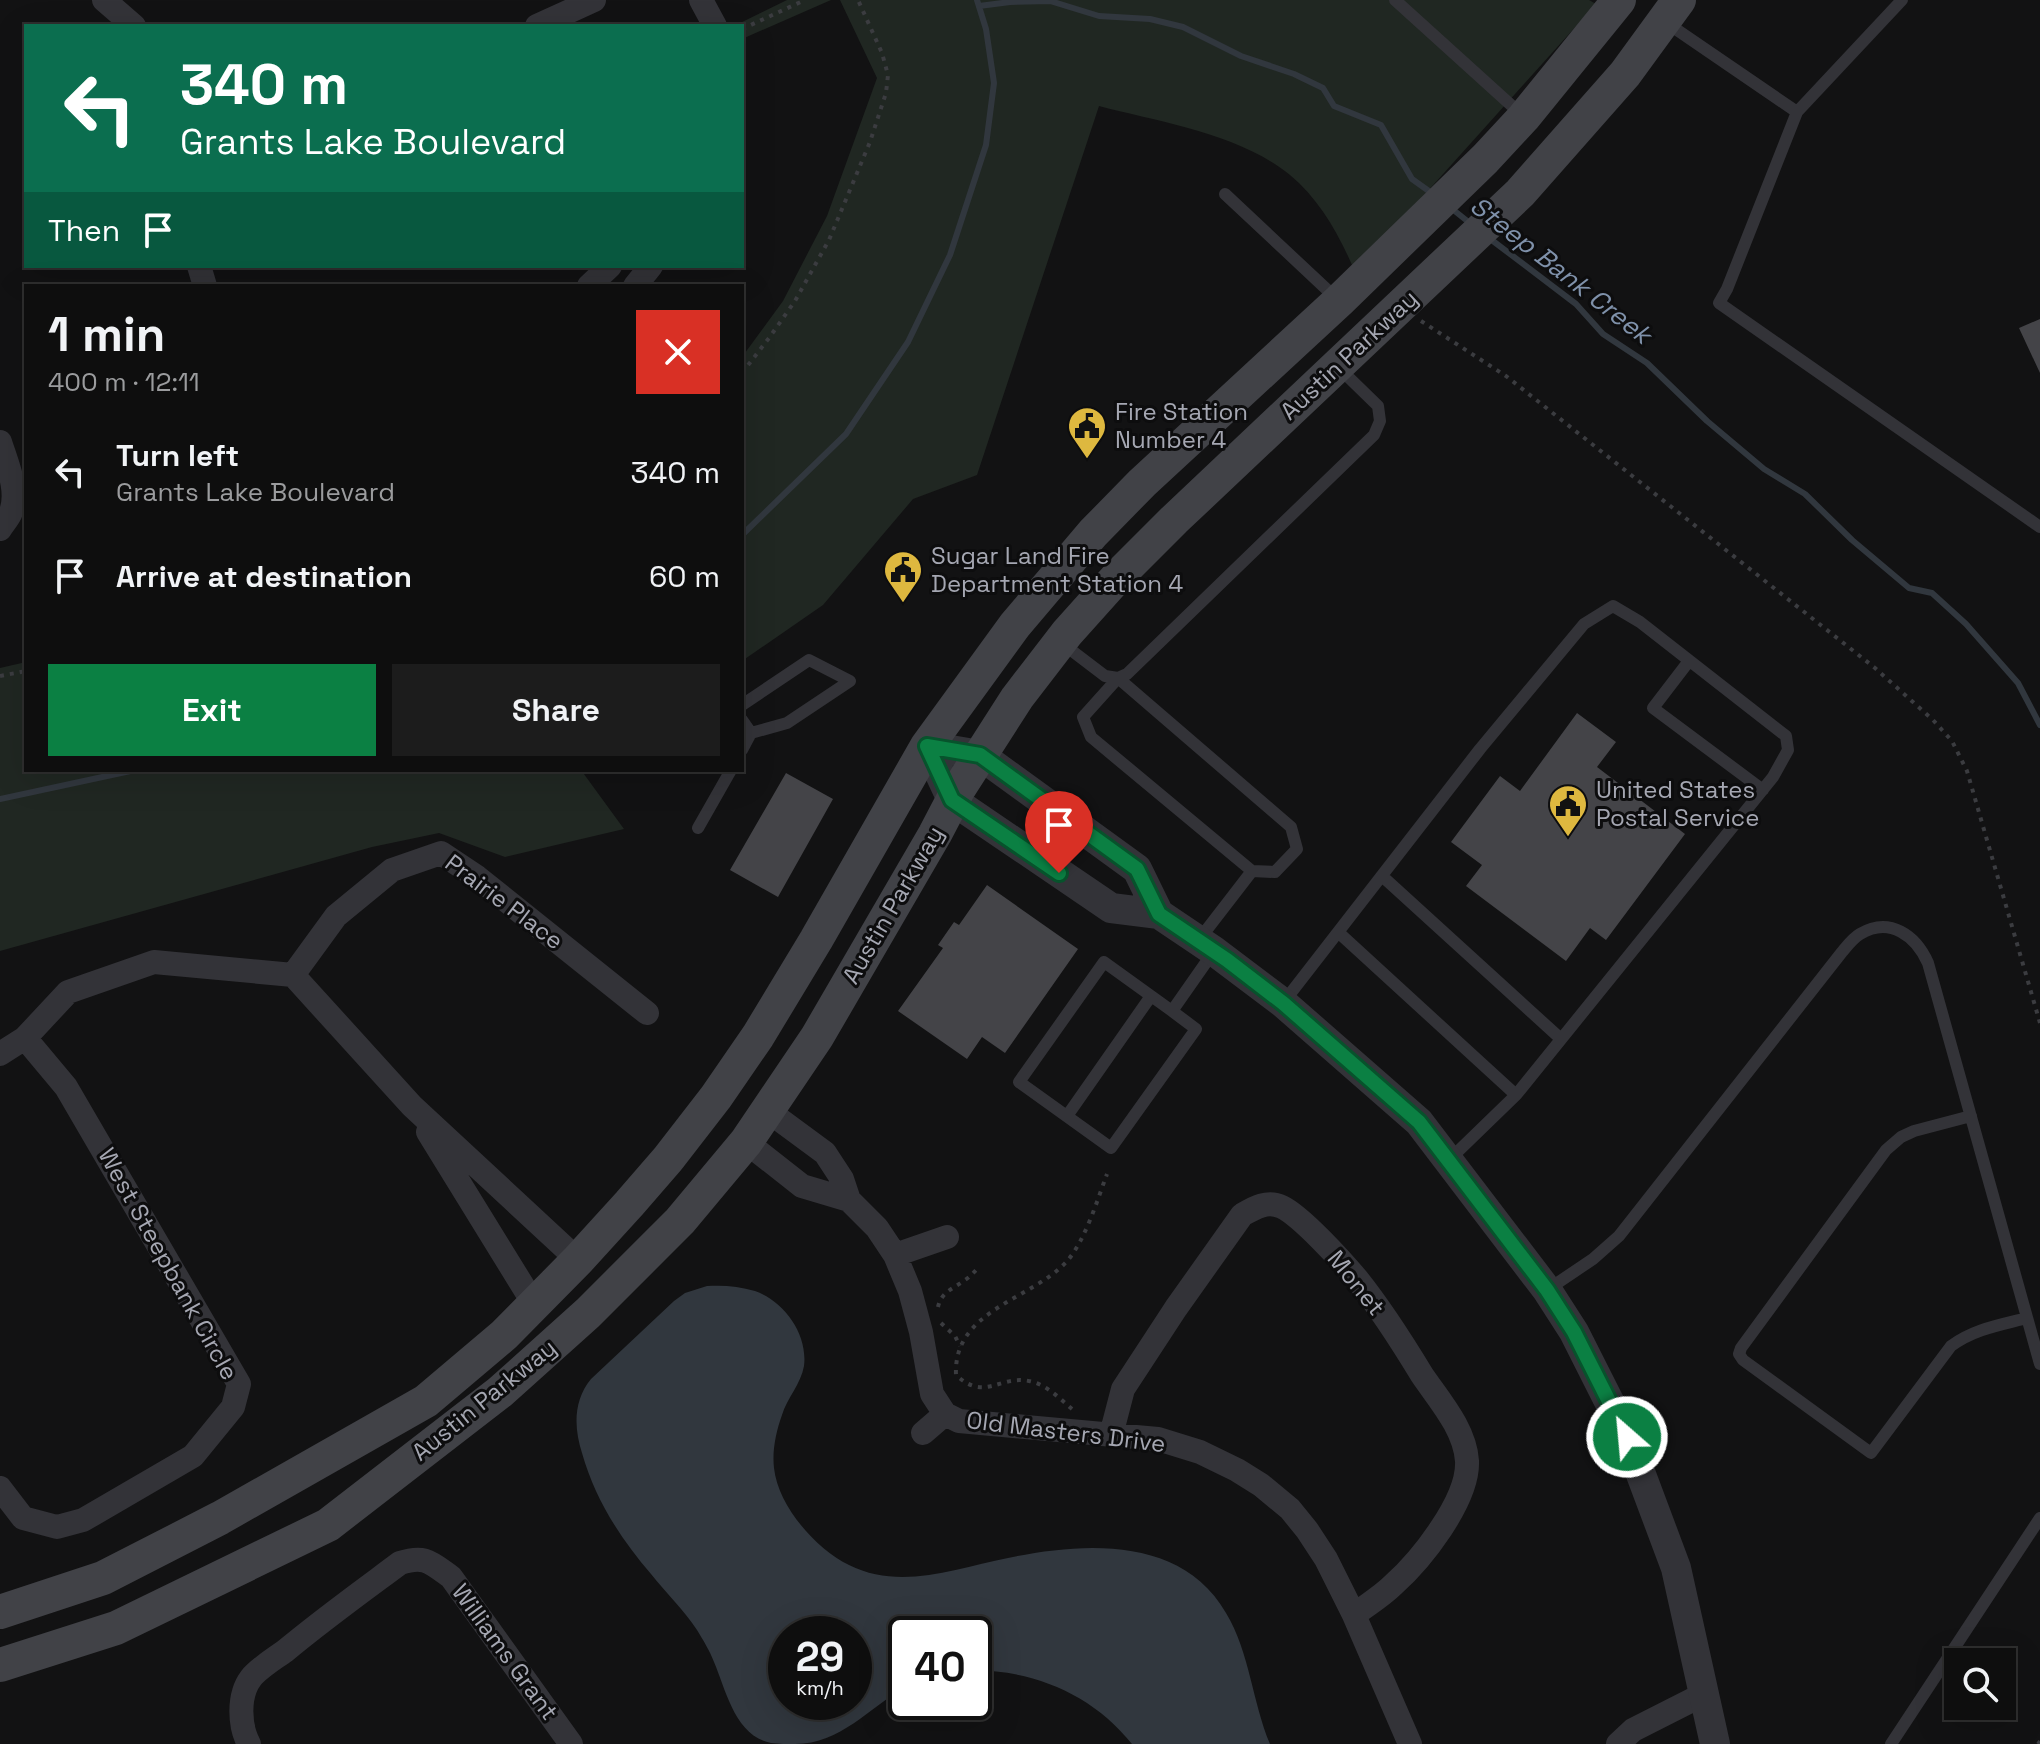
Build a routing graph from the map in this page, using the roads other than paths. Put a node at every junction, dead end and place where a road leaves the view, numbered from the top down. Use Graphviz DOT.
graph roads {
  1 [pos="104,0"];
  2 [pos="594,0"];
  3 [pos="701,0"];
  4 [pos="1395,0"];
  5 [pos="1619,0"];
  6 [pos="1637,0"];
  7 [pos="1902,0"];
  8 [pos="1671,11"];
  9 [pos="132,24"];
  10 [pos="541,24"];
  11 [pos="714,24"];
  12 [pos="1797,112"];
  13 [pos="1524,117"];
  14 [pos="1225,194"];
  15 [pos="608,268"];
  16 [pos="649,268"];
  17 [pos="591,284"];
  18 [pos="637,284"];
  19 [pos="1339,301"];
  20 [pos="1337,367"];
  21 [pos="0,442"];
  22 [pos="2040,527"];
  23 [pos="0,529"];
  24 [pos="1060,642"];
  25 [pos="1689,661"];
  26 [pos="1118,678"];
  27 [pos="744,704"];
  28 [pos="744,723"];
  29 [pos="751,733"];
  30 [pos="744,746"];
  31 [pos="927,746"];
  32 [pos="980,755"];
  33 [pos="730,772"];
  34 [pos="1763,790"];
  35 [pos="952,800"];
  36 [pos="698,828"];
  37 [pos="1252,871"];
  38 [pos="1382,876"];
  39 [pos="1159,914"];
  40 [pos="1338,932"];
  41 [pos="1206,946"];
  42 [pos="293,975"];
  43 [pos="1151,996"];
  44 [pos="1283,1003"];
  45 [pos="1172,1011"];
  46 [pos="647,1013"];
  47 [pos="25,1038"];
  48 [pos="1561,1039"];
  49 [pos="0,1054"];
  50 [pos="1516,1095"];
  51 [pos="412,1106"];
  52 [pos="768,1111"];
  53 [pos="1067,1116"];
  54 [pos="1971,1116"];
  55 [pos="746,1142"];
  56 [pos="1448,1160"];
  57 [pos="849,1200"];
  58 [pos="947,1237"];
  59 [pos="895,1255"];
  60 [pos="578,1260"];
  61 [pos="1547,1290"];
  62 [pos="534,1304"];
  63 [pos="588,1313"];
  64 [pos="2027,1318"];
  65 [pos="2040,1364"];
  66 [pos="945,1414"];
  67 [pos="923,1433"];
  68 [pos="1111,1435"];
  69 [pos="0,1488"];
  70 [pos="2040,1518"];
  71 [pos="0,1612"];
  72 [pos="1354,1615"];
  73 [pos="0,1665"];
  74 [pos="1704,1694"];
  75 [pos="249,1744"];
  76 [pos="571,1744"];
  77 [pos="1410,1744"];
  78 [pos="1618,1744"];
  79 [pos="1715,1744"];
  80 [pos="1891,1744"];
  1 -- 9 [label="street"];
  2 -- 10 [label="street"];
  3 -- 11 [label="street"];
  4 -- 13 [label="lane"];
  5 -- 13 [label="main road, Austin Parkway"];
  6 -- 8 [label="main road"];
  7 -- 12 [label="lane"];
  8 -- 12 [label="lane"];
  8 -- 20 [label="main road, Austin Parkway"];
  12 -- 22 [label="lane"];
  13 -- 19 [label="main road, Austin Parkway"];
  14 -- 19 [label="lane"];
  15 -- 17 [label="street"];
  16 -- 18 [label="street"];
  19 -- 31 [label="main road, Austin Parkway"];
  20 -- 24 [label="main road, Austin Parkway"];
  20 -- 26 [label="lane"];
  21 -- 23 [label="street"];
  24 -- 26 [label="lane"];
  24 -- 32 [label="main road, Austin Parkway"];
  25 -- 34 [label="lane"];
  25 -- 34 [label="lane"];
  25 -- 38 [label="lane"];
  26 -- 37 [label="lane"];
  26 -- 37 [label="lane"];
  27 -- 29 [label="lane"];
  28 -- 29 [label="lane"];
  29 -- 30 [label="lane"];
  31 -- 32 [label="street"];
  31 -- 35 [label="street"];
  31 -- 60 [label="main road, Austin Parkway"];
  32 -- 35 [label="main road, Austin Parkway"];
  32 -- 39 [label="street"];
  33 -- 36 [label="lane"];
  34 -- 48 [label="lane"];
  35 -- 39 [label="street"];
  35 -- 52 [label="main road, Austin Parkway"];
  37 -- 41 [label="lane"];
  38 -- 40 [label="lane"];
  38 -- 48 [label="lane"];
  39 -- 41 [label="street"];
  40 -- 44 [label="lane"];
  40 -- 50 [label="lane"];
  41 -- 44 [label="street"];
  41 -- 45 [label="lane"];
  42 -- 46 [label="street, Prairie Place"];
  42 -- 47 [label="street"];
  42 -- 51 [label="street"];
  43 -- 45 [label="lane"];
  43 -- 53 [label="lane"];
  43 -- 53 [label="lane"];
  44 -- 56 [label="street"];
  45 -- 53 [label="lane"];
  47 -- 49 [label="street"];
  47 -- 69 [label="street, West Steepbank Circle"];
  48 -- 50 [label="lane"];
  50 -- 56 [label="lane"];
  51 -- 60 [label="street"];
  51 -- 62 [label="street"];
  52 -- 55 [label="main road, Austin Parkway"];
  52 -- 57 [label="street, Old Masters Drive"];
  54 -- 61 [label="lane"];
  54 -- 64 [label="lane"];
  54 -- 64 [label="lane"];
  55 -- 57 [label="street, Old Masters Drive"];
  55 -- 63 [label="main road, Austin Parkway"];
  56 -- 61 [label="street"];
  57 -- 59 [label="street, Old Masters Drive"];
  58 -- 59 [label="street"];
  59 -- 66 [label="street, Old Masters Drive"];
  60 -- 62 [label="main road, Austin Parkway"];
  60 -- 63 [label="main road"];
  61 -- 74 [label="street"];
  62 -- 63 [label="main road"];
  62 -- 71 [label="main road, Austin Parkway"];
  63 -- 73 [label="main road, Austin Parkway"];
  64 -- 65 [label="lane"];
  66 -- 67 [label="street, Old Masters Drive"];
  66 -- 68 [label="street, Old Masters Drive"];
  68 -- 72 [label="street, Old Masters Drive"];
  68 -- 72 [label="street, Monet"];
  70 -- 80 [label="lane"];
  72 -- 77 [label="street, Old Masters Drive"];
  74 -- 78 [label="street"];
  74 -- 79 [label="street"];
  75 -- 76 [label="street, Williams Grant"];
}
